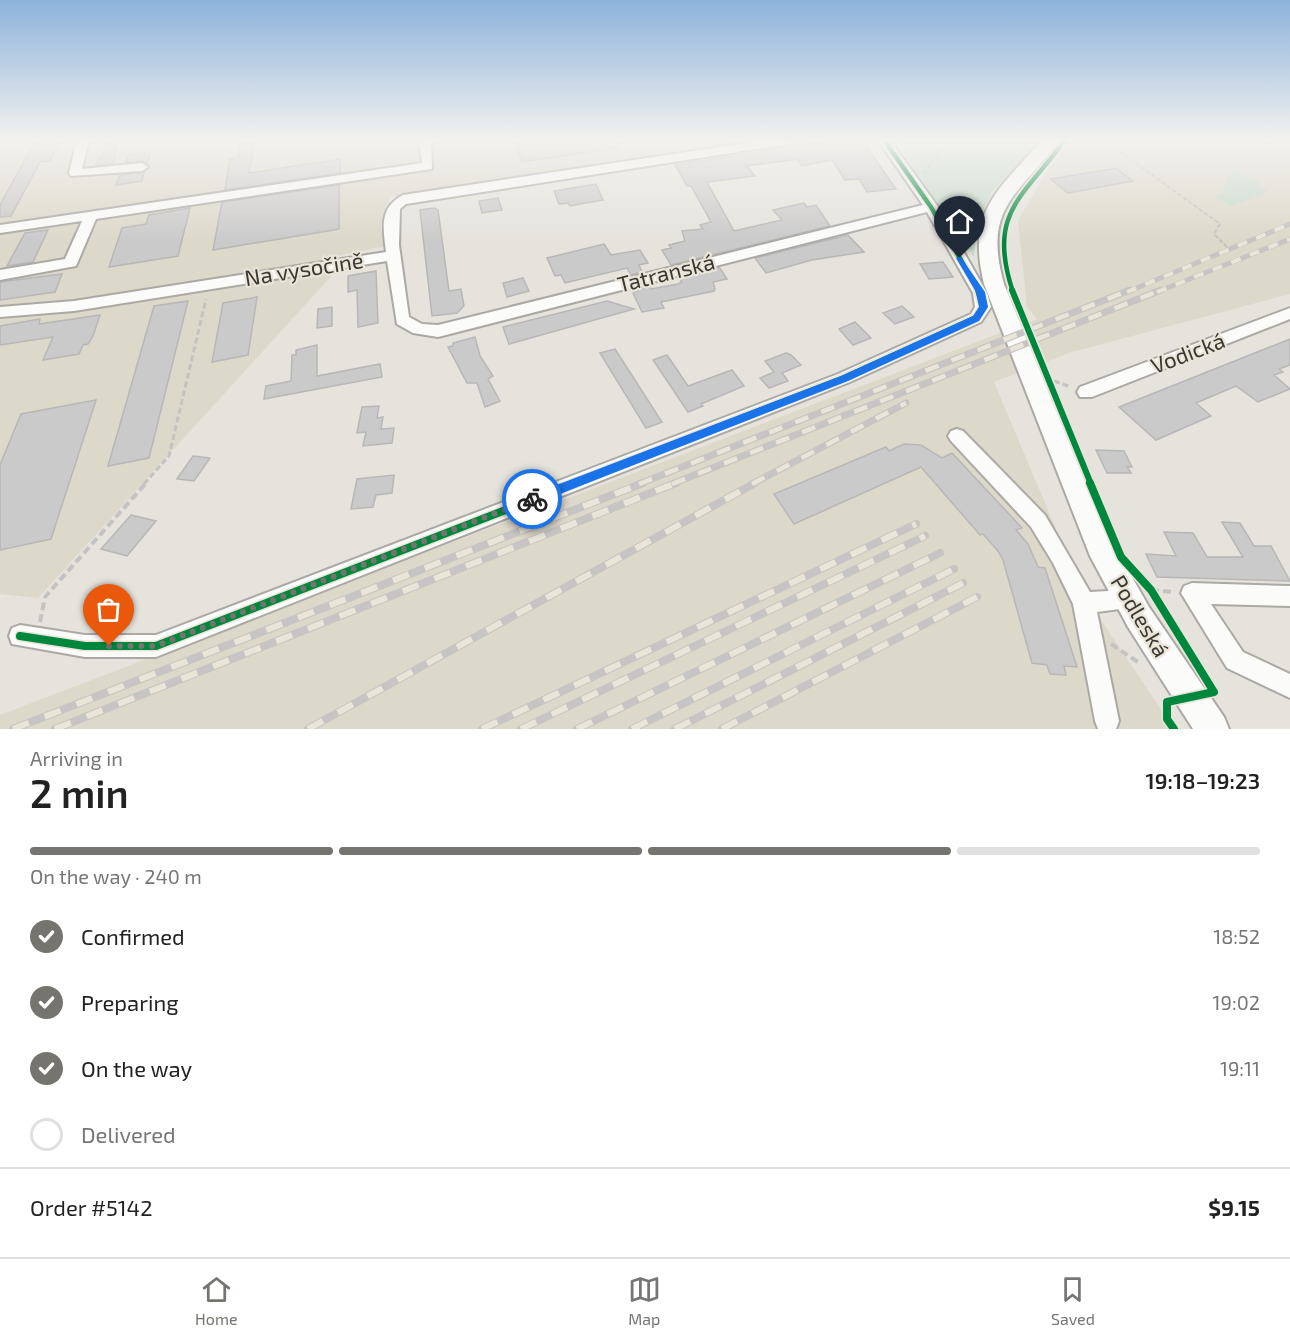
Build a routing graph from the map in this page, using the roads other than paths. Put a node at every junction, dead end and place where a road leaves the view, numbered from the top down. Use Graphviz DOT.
graph roads {
  1 [pos="373,174"];
  2 [pos="565,174"];
  3 [pos="908,174"];
  4 [pos="1021,174"];
  5 [pos="926,200"];
  6 [pos="91,215"];
  7 [pos="0,229"];
  8 [pos="394,255"];
  9 [pos="0,275"];
  10 [pos="0,312"];
  11 [pos="1290,314"];
  12 [pos="402,320"];
  13 [pos="1086,392"];
  14 [pos="957,436"];
  15 [pos="1141,591"];
  16 [pos="1290,596"];
  17 [pos="1084,603"];
  18 [pos="29,637"];
  19 [pos="1290,686"];
  20 [pos="1107,721"];
  21 [pos="1212,729"];
  1 -- 6 [label="street"];
  2 -- 8 [label="street"];
  3 -- 5 [label="street"];
  4 -- 15 [label="main road, Podleská"];
  5 -- 12 [label="street, Tatranská"];
  5 -- 18 [label="street"];
  6 -- 7 [label="street"];
  6 -- 9 [label="street"];
  8 -- 10 [label="street, Na vysočině"];
  8 -- 12 [label="street, Na vysočině"];
  11 -- 13 [label="street, Vodická"];
  14 -- 17 [label="street"];
  15 -- 17 [label="street"];
  15 -- 21 [label="main road, Podleská"];
  16 -- 19 [label="street"];
  17 -- 20 [label="street"];
}
